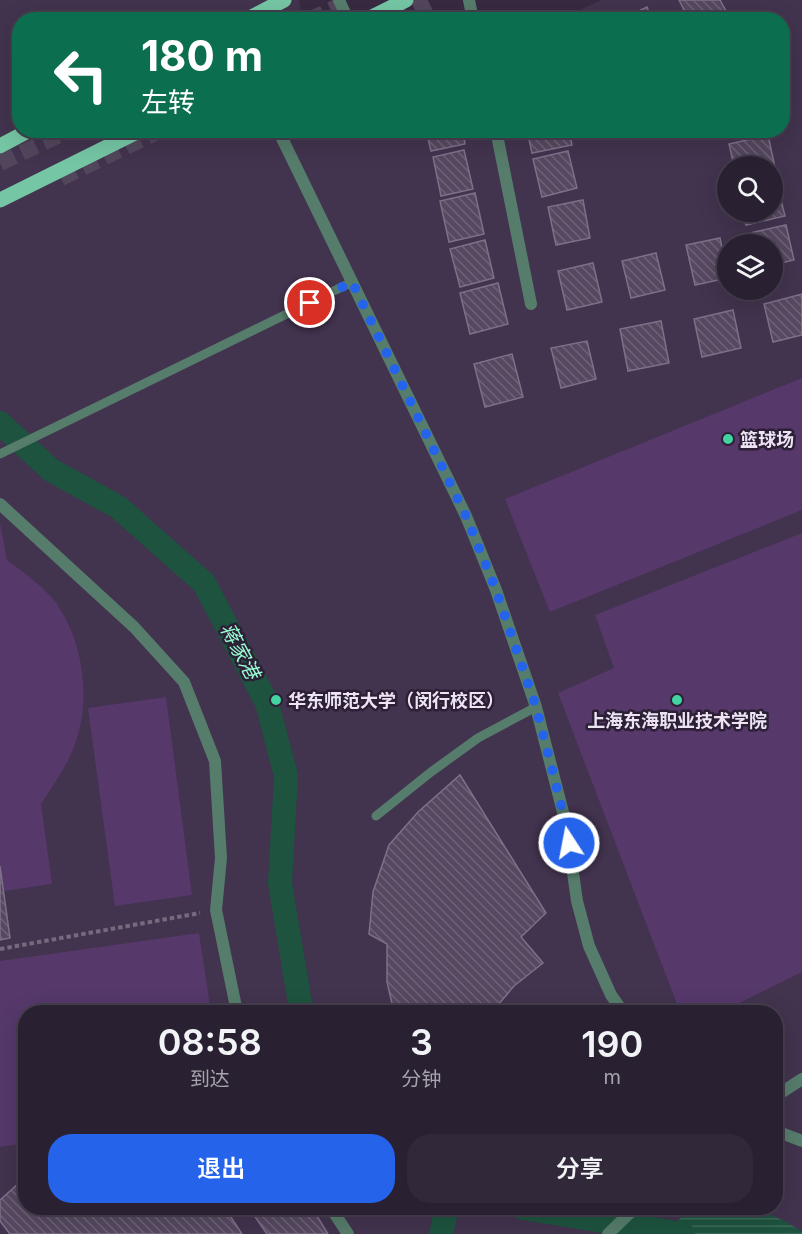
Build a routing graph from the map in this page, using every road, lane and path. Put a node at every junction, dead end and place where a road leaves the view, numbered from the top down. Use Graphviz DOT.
graph roads {
  1 [pos="284,0"];
  2 [pos="406,0"];
  3 [pos="261,12"];
  4 [pos="382,12"];
  5 [pos="15,138"];
  6 [pos="125,138"];
  7 [pos="282,138"];
  8 [pos="497,138"];
  9 [pos="0,146"];
  10 [pos="0,200"];
  11 [pos="352,282"];
  12 [pos="531,304"];
  13 [pos="0,454"];
  14 [pos="0,504"];
  15 [pos="536,707"];
  16 [pos="376,816"];
  17 [pos="216,910"];
  18 [pos="0,949"];
  19 [pos="236,1005"];
  20 [pos="618,1005"];
  21 [pos="802,1079"];
  22 [pos="783,1091"];
  23 [pos="783,1134"];
  24 [pos="802,1141"];
  25 [pos="336,1215"];
  26 [pos="628,1215"];
  27 [pos="348,1234"];
  28 [pos="608,1234"];
  1 -- 3 [label="main road"];
  2 -- 4 [label="main road"];
  5 -- 9 [label="main road"];
  6 -- 10 [label="main road"];
  7 -- 11 [label="street"];
  8 -- 12 [label="street"];
  11 -- 13 [label="lane"];
  11 -- 15 [label="street"];
  14 -- 17 [label="street"];
  15 -- 16 [label="lane"];
  15 -- 20 [label="street"];
  17 -- 18 [label="path"];
  17 -- 19 [label="street"];
  21 -- 22 [label="street"];
  23 -- 24 [label="street"];
  25 -- 27 [label="street"];
  26 -- 28 [label="street"];
}
